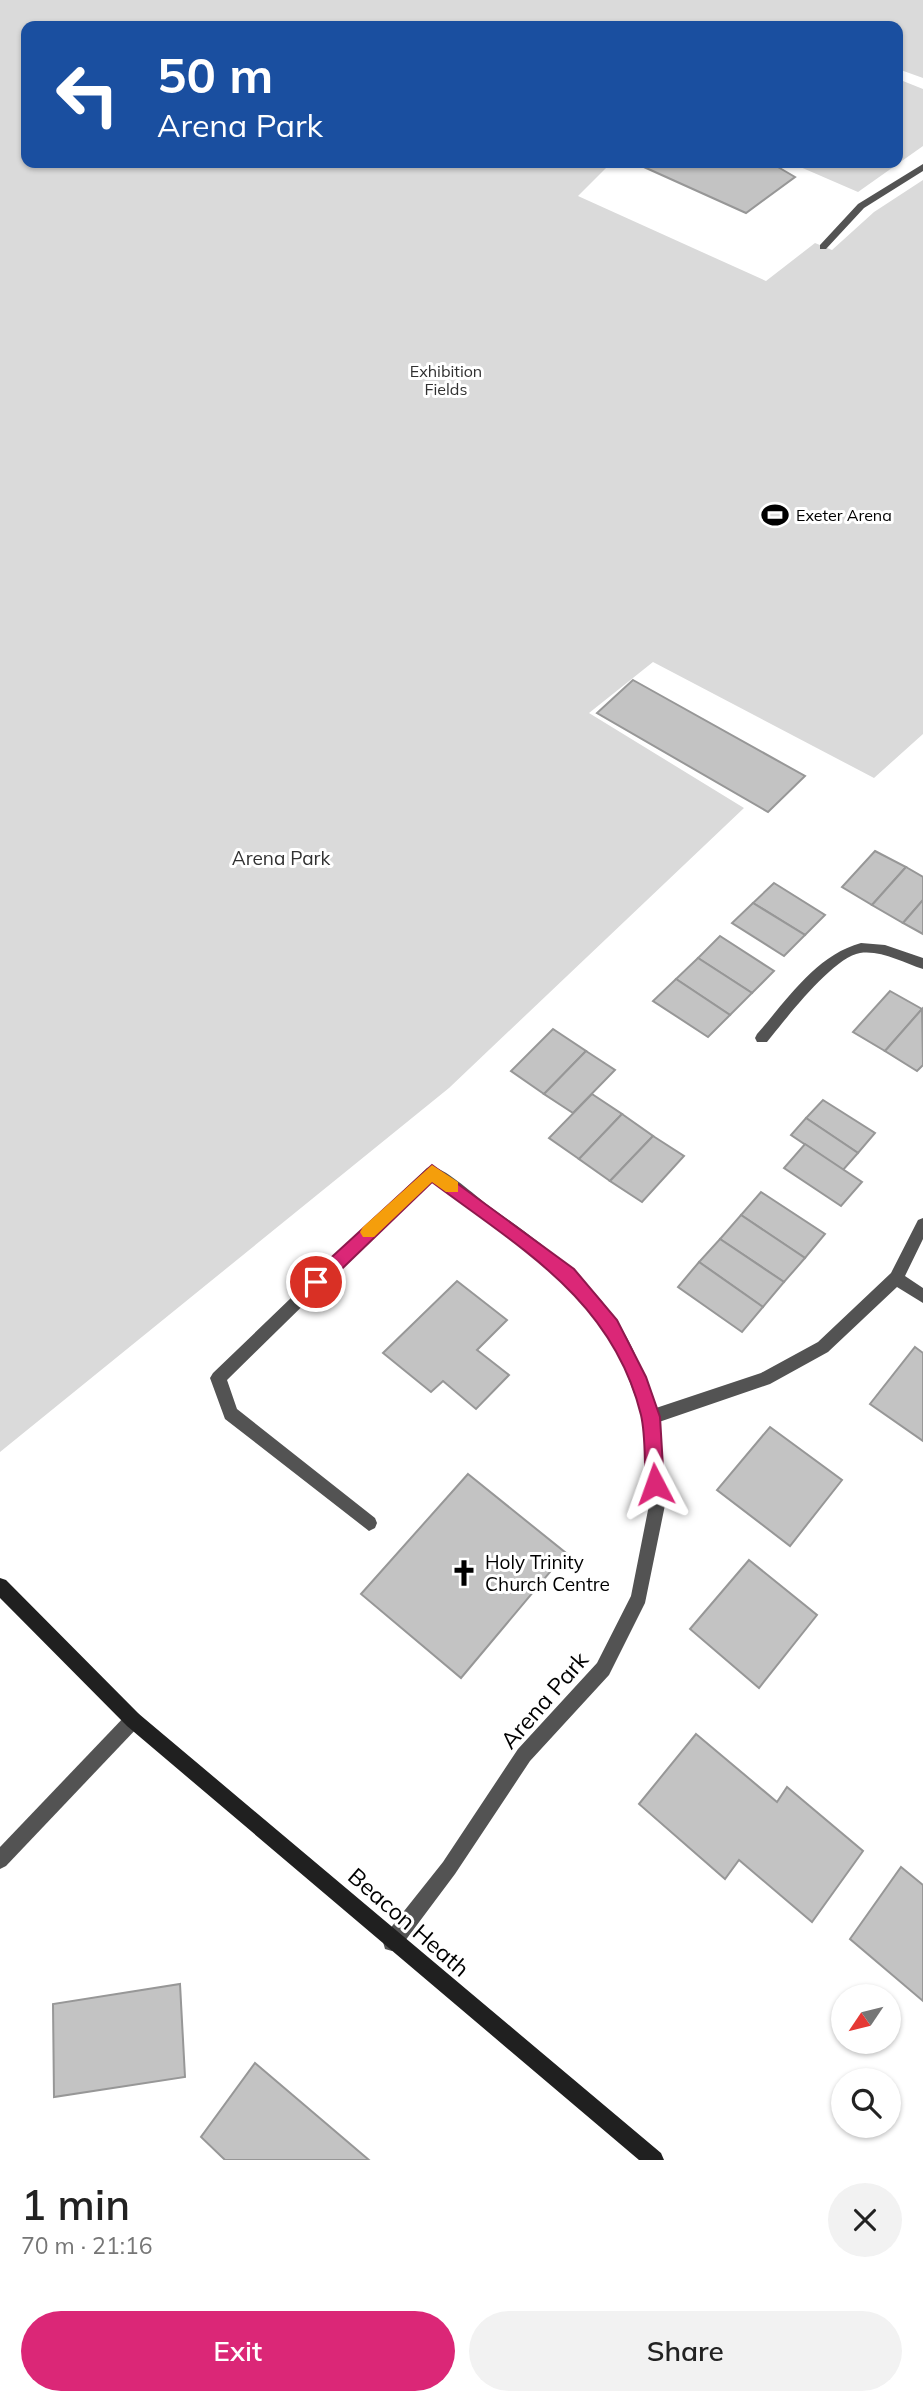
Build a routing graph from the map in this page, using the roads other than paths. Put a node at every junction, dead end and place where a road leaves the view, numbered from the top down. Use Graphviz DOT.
graph roads {
  1 [pos="923,167"];
  2 [pos="823,247"];
  3 [pos="923,964"];
  4 [pos="762,1038"];
  5 [pos="923,1224"];
  6 [pos="896,1279"];
  7 [pos="923,1296"];
  8 [pos="651,1417"];
  9 [pos="369,1523"];
  10 [pos="0,1586"];
  11 [pos="133,1720"];
  12 [pos="0,1860"];
  13 [pos="392,1942"];
  14 [pos="653,2160"];
  1 -- 2 [label="street"];
  3 -- 4 [label="street"];
  5 -- 6 [label="street"];
  6 -- 7 [label="street"];
  6 -- 8 [label="street"];
  8 -- 9 [label="street, Arena Park"];
  8 -- 13 [label="street, Arena Park"];
  10 -- 11 [label="street, Beacon Heath"];
  11 -- 12 [label="street"];
  11 -- 13 [label="street, Beacon Heath"];
  13 -- 14 [label="street, Beacon Heath"];
}
